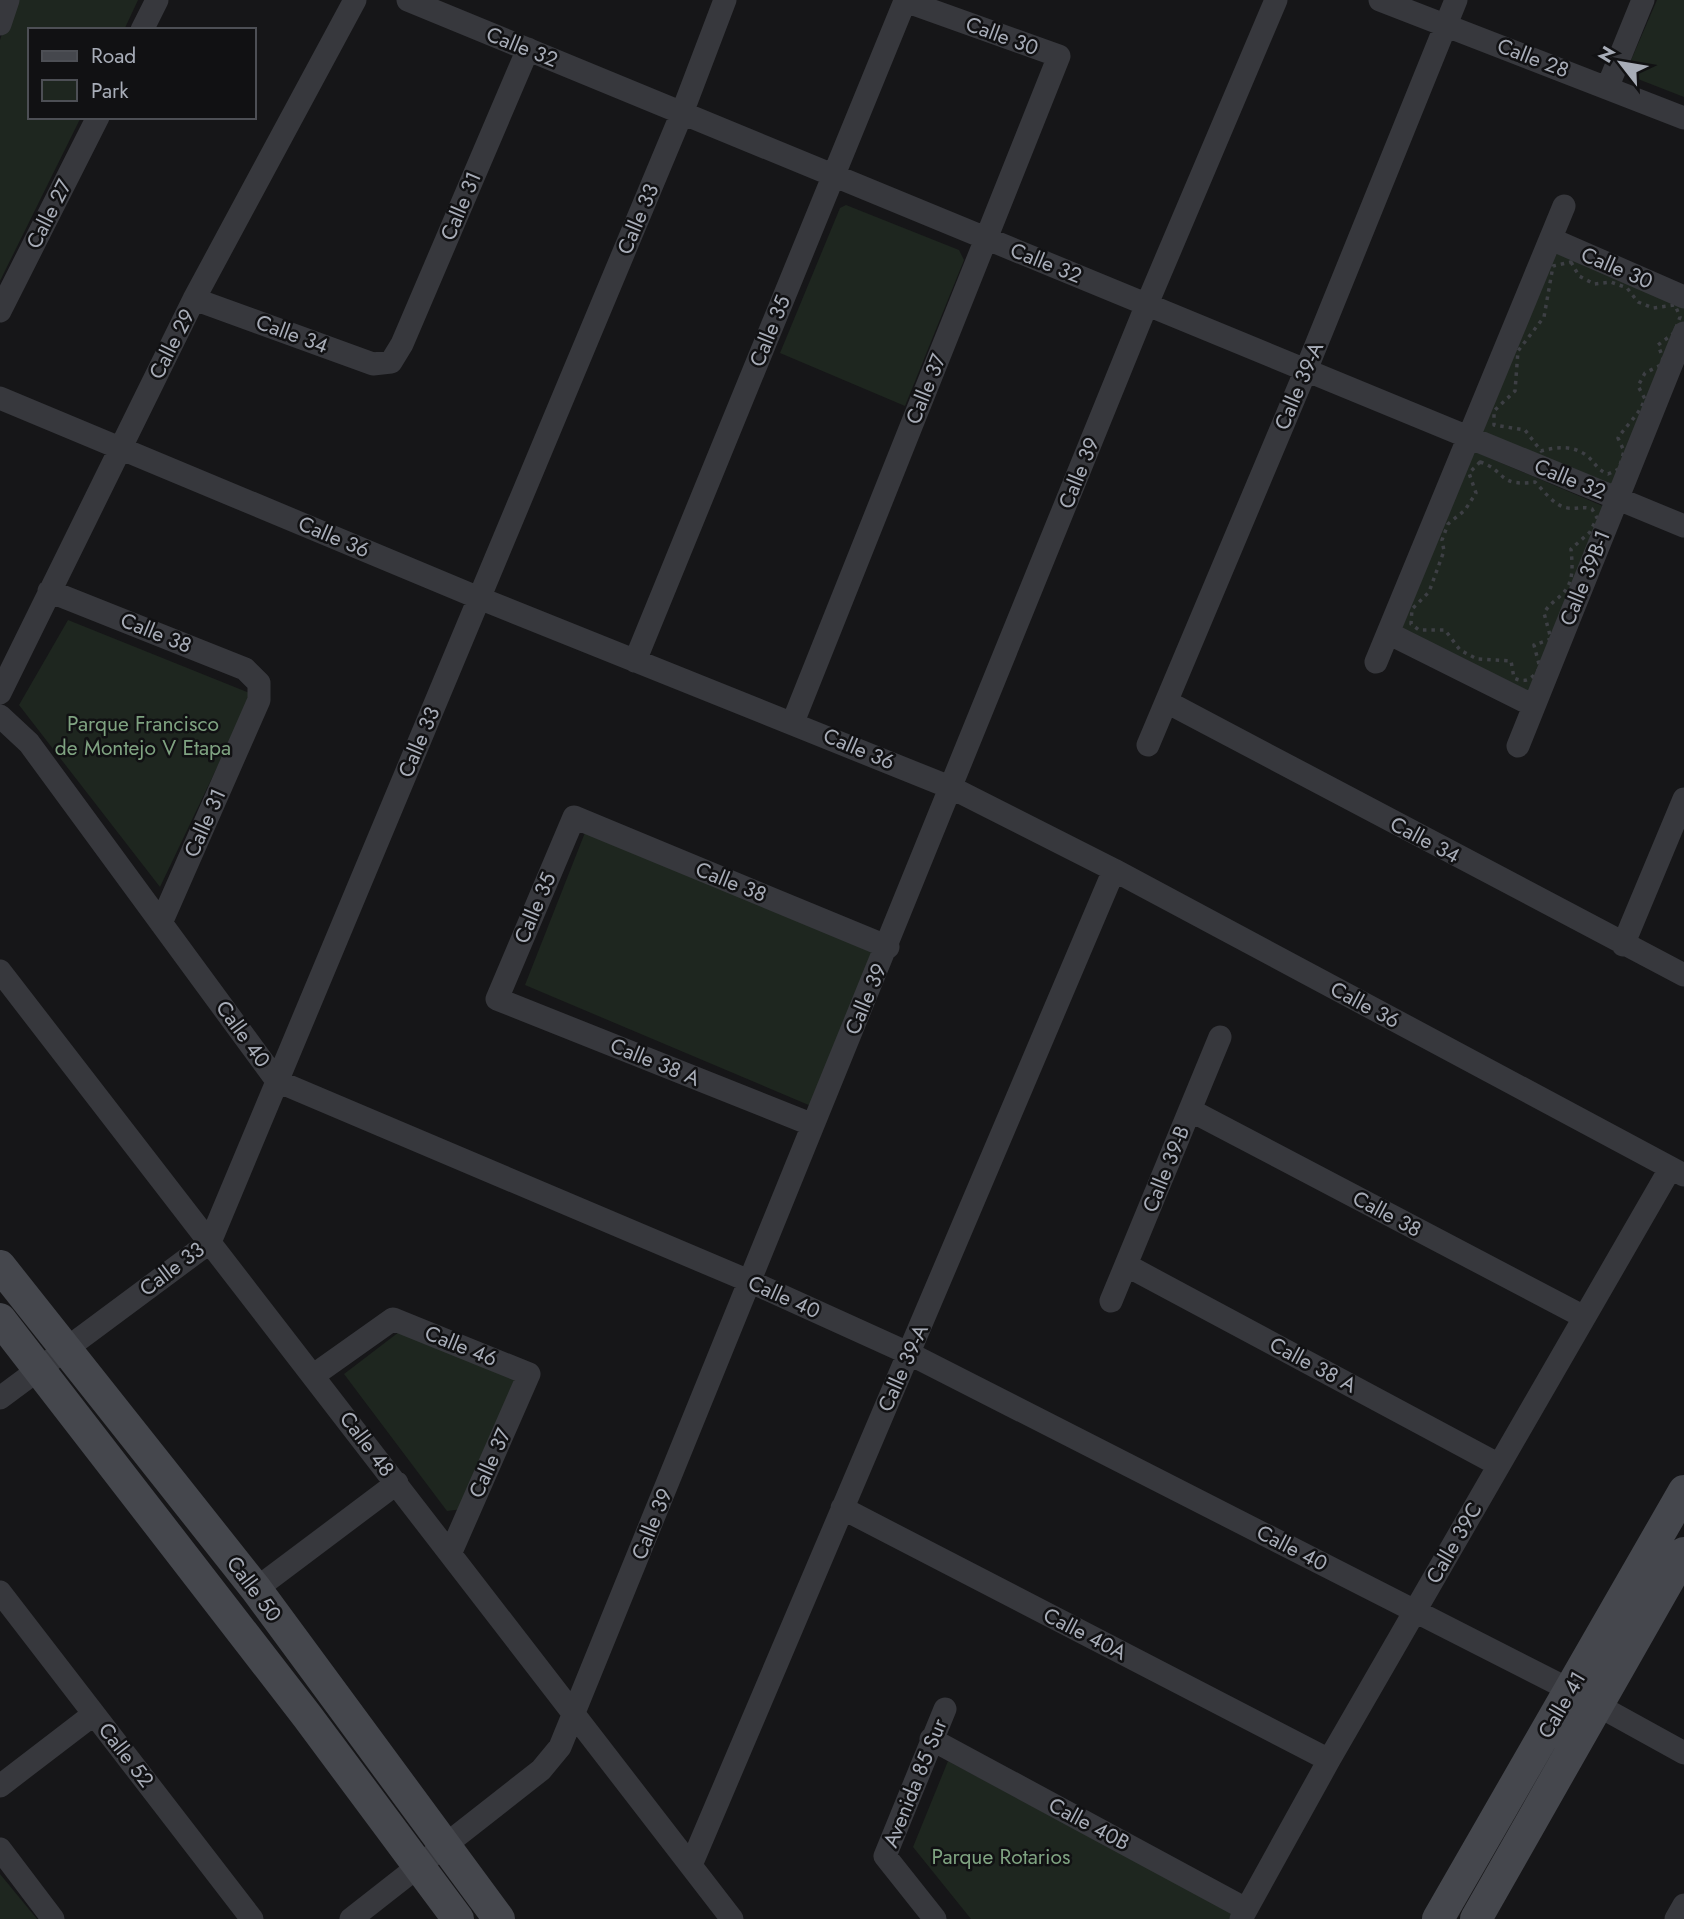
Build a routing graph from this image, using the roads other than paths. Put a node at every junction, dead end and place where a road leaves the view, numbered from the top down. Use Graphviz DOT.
graph roads {
  1 [pos="8,0"];
  2 [pos="157,0"];
  3 [pos="355,0"];
  4 [pos="408,0"];
  5 [pos="725,0"];
  6 [pos="1276,0"];
  7 [pos="1380,0"];
  8 [pos="1456,0"];
  9 [pos="1643,0"];
  10 [pos="905,1"];
  11 [pos="0,24"];
  12 [pos="1446,25"];
  13 [pos="143,28"];
  14 [pos="528,49"];
  15 [pos="1059,57"];
  16 [pos="1608,86"];
  17 [pos="682,113"];
  18 [pos="1684,118"];
  19 [pos="97,119"];
  20 [pos="834,176"];
  21 [pos="1564,206"];
  22 [pos="986,238"];
  23 [pos="1551,239"];
  24 [pos="1684,297"];
  25 [pos="194,299"];
  26 [pos="1147,304"];
  27 [pos="0,311"];
  28 [pos="1684,333"];
  29 [pos="391,362"];
  30 [pos="1306,370"];
  31 [pos="0,398"];
  32 [pos="1469,437"];
  33 [pos="120,448"];
  34 [pos="1617,498"];
  35 [pos="1684,526"];
  36 [pos="49,591"];
  37 [pos="479,598"];
  38 [pos="1388,632"];
  39 [pos="635,661"];
  40 [pos="1377,662"];
  41 [pos="259,682"];
  42 [pos="0,693"];
  43 [pos="1167,702"];
  44 [pos="1534,706"];
  45 [pos="0,716"];
  46 [pos="793,722"];
  47 [pos="1148,745"];
  48 [pos="1518,746"];
  49 [pos="952,788"];
  50 [pos="1684,799"];
  51 [pos="573,817"];
  52 [pos="1114,870"];
  53 [pos="161,923"];
  54 [pos="1623,945"];
  55 [pos="888,947"];
  56 [pos="0,971"];
  57 [pos="1684,975"];
  58 [pos="496,999"];
  59 [pos="1220,1037"];
  60 [pos="277,1080"];
  61 [pos="1190,1110"];
  62 [pos="813,1125"];
  63 [pos="1677,1172"];
  64 [pos="210,1242"];
  65 [pos="1126,1265"];
  66 [pos="0,1266"];
  67 [pos="749,1281"];
  68 [pos="1111,1301"];
  69 [pos="1584,1317"];
  70 [pos="0,1319"];
  71 [pos="65,1350"];
  72 [pos="910,1354"];
  73 [pos="38,1369"];
  74 [pos="529,1374"];
  75 [pos="314,1375"];
  76 [pos="0,1398"];
  77 [pos="1499,1465"];
  78 [pos="397,1483"];
  79 [pos="1684,1491"];
  80 [pos="842,1508"];
  81 [pos="451,1552"];
  82 [pos="1684,1553"];
  83 [pos="256,1589"];
  84 [pos="0,1592"];
  85 [pos="1415,1610"];
  86 [pos="1570,1690"];
  87 [pos="1598,1706"];
  88 [pos="945,1709"];
  89 [pos="94,1714"];
  90 [pos="575,1715"];
  91 [pos="931,1739"];
  92 [pos="1684,1753"];
  93 [pos="1329,1760"];
  94 [pos="0,1786"];
  95 [pos="445,1847"];
  96 [pos="0,1849"];
  97 [pos="691,1865"];
  98 [pos="418,1866"];
  99 [pos="1684,1905"];
  100 [pos="1244,1914"];
  101 [pos="53,1919"];
  102 [pos="252,1919"];
  103 [pos="351,1919"];
  104 [pos="458,1919"];
  105 [pos="499,1919"];
  106 [pos="732,1919"];
  107 [pos="935,1919"];
  108 [pos="1437,1919"];
  109 [pos="1476,1919"];
  110 [pos="1676,1919"];
  1 -- 11 [label="street"];
  2 -- 13 [label="street"];
  3 -- 25 [label="street, Calle 29"];
  4 -- 14 [label="street, Calle 32"];
  5 -- 17 [label="street, Calle 33"];
  6 -- 26 [label="street, Calle 39"];
  7 -- 12 [label="street, Calle 28"];
  8 -- 12 [label="street, Calle 39-A"];
  9 -- 16 [label="street"];
  10 -- 15 [label="street, Calle 30"];
  10 -- 20 [label="street, Calle 35"];
  12 -- 16 [label="street, Calle 28"];
  12 -- 30 [label="street, Calle 39-A"];
  14 -- 17 [label="street, Calle 32"];
  14 -- 29 [label="street, Calle 31"];
  15 -- 22 [label="street, Calle 37"];
  16 -- 18 [label="street, Calle 28"];
  17 -- 20 [label="street, Calle 32"];
  17 -- 37 [label="street, Calle 33"];
  19 -- 27 [label="street, Calle 27"];
  20 -- 22 [label="street, Calle 32"];
  20 -- 39 [label="street, Calle 35"];
  21 -- 23 [label="street"];
  22 -- 26 [label="street, Calle 32"];
  22 -- 46 [label="street, Calle 37"];
  23 -- 24 [label="street, Calle 30"];
  23 -- 32 [label="street"];
  25 -- 29 [label="street, Calle 34"];
  25 -- 33 [label="street, Calle 29"];
  26 -- 30 [label="street, Calle 32"];
  26 -- 49 [label="street, Calle 39"];
  28 -- 34 [label="street, Calle 39B-1"];
  30 -- 32 [label="street, Calle 32"];
  30 -- 43 [label="street, Calle 39-A"];
  31 -- 33 [label="street, Calle 36"];
  32 -- 34 [label="street, Calle 32"];
  32 -- 38 [label="street"];
  33 -- 36 [label="street, Calle 29"];
  33 -- 37 [label="street, Calle 36"];
  34 -- 35 [label="street, Calle 32"];
  34 -- 44 [label="street, Calle 39B-1"];
  36 -- 41 [label="street, Calle 38"];
  36 -- 42 [label="street, Calle 29"];
  37 -- 39 [label="street, Calle 36"];
  37 -- 60 [label="street, Calle 33"];
  38 -- 40 [label="street"];
  38 -- 44 [label="street"];
  39 -- 46 [label="street, Calle 36"];
  41 -- 53 [label="street, Calle 31"];
  43 -- 47 [label="street, Calle 39-A"];
  43 -- 54 [label="street, Calle 34"];
  44 -- 48 [label="street, Calle 39B-1"];
  45 -- 53 [label="street, Calle 40"];
  46 -- 49 [label="street, Calle 36"];
  49 -- 52 [label="street, Calle 36"];
  49 -- 55 [label="street, Calle 39"];
  50 -- 54 [label="street"];
  51 -- 55 [label="street, Calle 38"];
  51 -- 58 [label="street, Calle 35"];
  52 -- 63 [label="street, Calle 36"];
  52 -- 72 [label="street, Calle 39-A"];
  53 -- 60 [label="street, Calle 40"];
  54 -- 57 [label="street, Calle 34"];
  55 -- 62 [label="street, Calle 39"];
  56 -- 64 [label="street, Calle 48"];
  58 -- 62 [label="street, Calle 38 A"];
  59 -- 61 [label="street, Calle 39-B"];
  60 -- 64 [label="street, Calle 33"];
  60 -- 67 [label="street, Calle 40"];
  61 -- 65 [label="street, Calle 39-B"];
  61 -- 69 [label="street, Calle 38"];
  62 -- 67 [label="street, Calle 39"];
  63 -- 69 [label="street, Calle 39C"];
  64 -- 71 [label="street, Calle 33"];
  64 -- 75 [label="street, Calle 48"];
  65 -- 68 [label="street, Calle 39-B"];
  65 -- 77 [label="street, Calle 38 A"];
  66 -- 71 [label="main road, Calle 50"];
  67 -- 72 [label="street, Calle 40"];
  67 -- 90 [label="street, Calle 39"];
  69 -- 77 [label="street, Calle 39C"];
  70 -- 73 [label="main road, Calle 50"];
  71 -- 73 [label="street, Calle 33"];
  71 -- 83 [label="main road, Calle 50"];
  72 -- 80 [label="street, Calle 39-A"];
  72 -- 85 [label="street, Calle 40"];
  73 -- 76 [label="street, Calle 33"];
  73 -- 98 [label="main road, Calle 50"];
  74 -- 75 [label="street, Calle 46"];
  74 -- 81 [label="street, Calle 37"];
  75 -- 78 [label="street, Calle 48"];
  77 -- 85 [label="street, Calle 39C"];
  78 -- 81 [label="street, Calle 48"];
  78 -- 83 [label="street"];
  79 -- 86 [label="main road, Calle 41"];
  80 -- 93 [label="street, Calle 40A"];
  80 -- 97 [label="street, Calle 39-A"];
  81 -- 90 [label="street, Calle 48"];
  82 -- 87 [label="main road, Calle 41"];
  83 -- 95 [label="main road, Calle 50"];
  84 -- 89 [label="street, Calle 52"];
  85 -- 86 [label="street, Calle 40"];
  85 -- 93 [label="street, Calle 39C"];
  86 -- 87 [label="street, Calle 40"];
  86 -- 108 [label="main road, Calle 41"];
  87 -- 92 [label="street, Calle 40"];
  87 -- 109 [label="main road, Calle 41"];
  88 -- 91 [label="street, Avenida 85 Sur"];
  89 -- 94 [label="street"];
  89 -- 102 [label="street, Calle 52"];
  90 -- 95 [label="street, Calle 39"];
  90 -- 97 [label="street, Calle 48"];
  91 -- 100 [label="street, Calle 40B"];
  91 -- 107 [label="street, Avenida 85 Sur"];
  93 -- 100 [label="street, Calle 39C"];
  95 -- 98 [label="street, Calle 39"];
  95 -- 105 [label="main road, Calle 50"];
  96 -- 101 [label="street"];
  97 -- 106 [label="street, Calle 48"];
  98 -- 103 [label="street, Calle 39"];
  98 -- 104 [label="main road, Calle 50"];
  99 -- 110 [label="street"];
}
